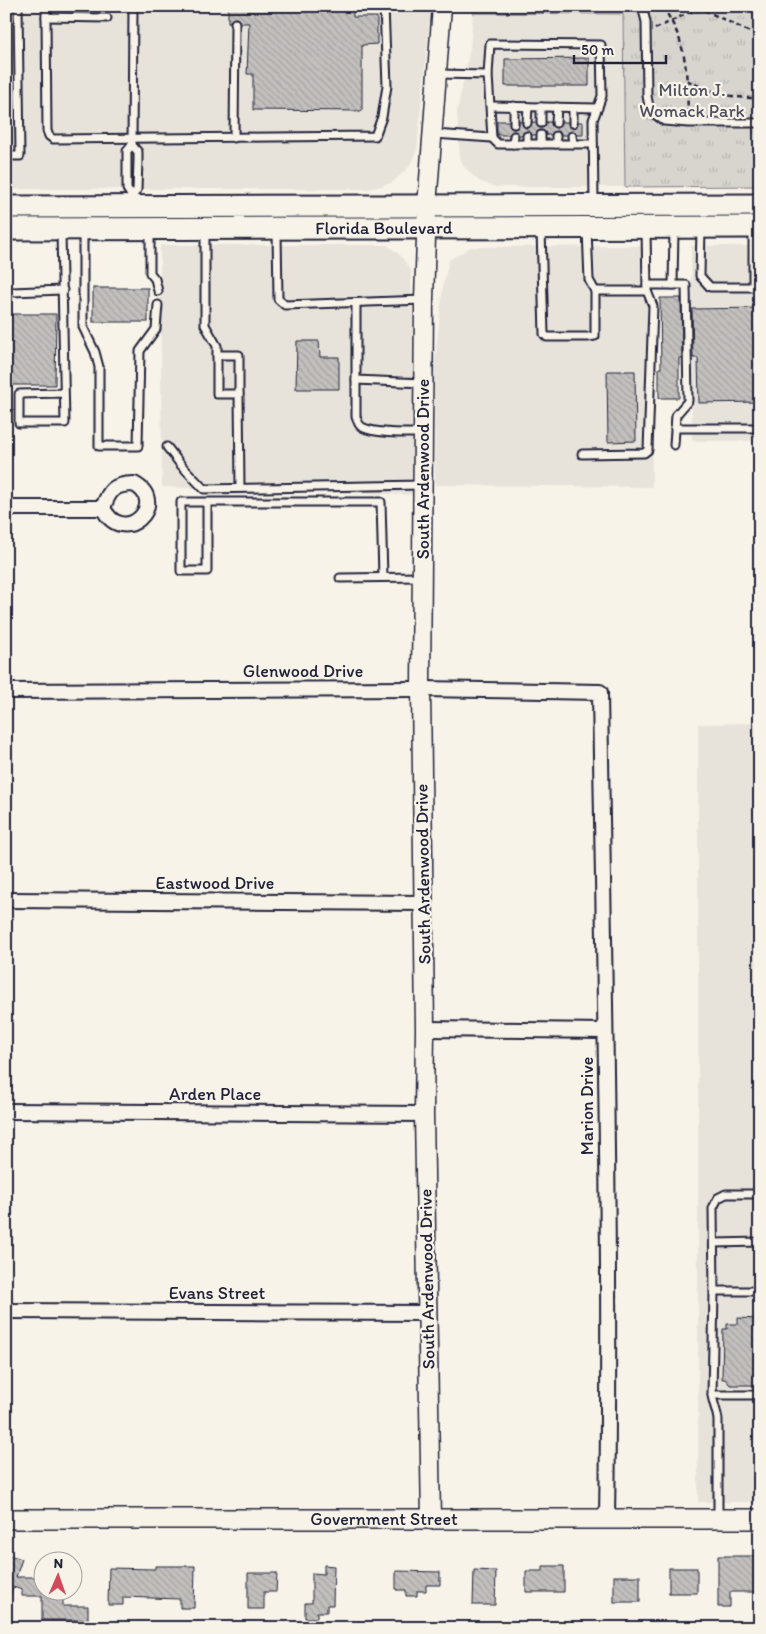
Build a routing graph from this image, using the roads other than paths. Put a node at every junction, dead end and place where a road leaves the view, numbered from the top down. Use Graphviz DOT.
graph roads {
  1 [pos="18,6"];
  2 [pos="46,6"];
  3 [pos="133,6"];
  4 [pos="384,6"];
  5 [pos="442,6"];
  6 [pos="637,6"];
  7 [pos="46,17"];
  8 [pos="106,18"];
  9 [pos="235,23"];
  10 [pos="437,74"];
  11 [pos="488,74"];
  12 [pos="492,106"];
  13 [pos="514,106"];
  14 [pos="528,107"];
  15 [pos="542,107"];
  16 [pos="557,107"];
  17 [pos="574,108"];
  18 [pos="598,108"];
  19 [pos="541,122"];
  20 [pos="527,123"];
  21 [pos="556,123"];
  22 [pos="760,123"];
  23 [pos="514,124"];
  24 [pos="573,124"];
  25 [pos="432,134"];
  26 [pos="541,135"];
  27 [pos="514,136"];
  28 [pos="527,136"];
  29 [pos="556,136"];
  30 [pos="572,136"];
  31 [pos="234,138"];
  32 [pos="492,138"];
  33 [pos="132,142"];
  34 [pos="513,144"];
  35 [pos="526,144"];
  36 [pos="541,144"];
  37 [pos="556,144"];
  38 [pos="572,144"];
  39 [pos="593,144"];
  40 [pos="6,156"];
  41 [pos="138,203"];
  42 [pos="594,205"];
  43 [pos="760,205"];
  44 [pos="427,206"];
  45 [pos="6,207"];
  46 [pos="587,227"];
  47 [pos="646,227"];
  48 [pos="674,227"];
  49 [pos="701,227"];
  50 [pos="756,227"];
  51 [pos="205,228"];
  52 [pos="277,228"];
  53 [pos="426,228"];
  54 [pos="541,228"];
  55 [pos="6,229"];
  56 [pos="61,229"];
  57 [pos="83,229"];
  58 [pos="150,229"];
  59 [pos="673,285"];
  60 [pos="756,287"];
  61 [pos="647,288"];
  62 [pos="62,290"];
  63 [pos="158,291"];
  64 [pos="595,291"];
  65 [pos="12,292"];
  66 [pos="424,300"];
  67 [pos="356,303"];
  68 [pos="158,306"];
  69 [pos="217,355"];
  70 [pos="356,380"];
  71 [pos="424,383"];
  72 [pos="64,393"];
  73 [pos="239,394"];
  74 [pos="675,428"];
  75 [pos="760,428"];
  76 [pos="423,433"];
  77 [pos="674,445"];
  78 [pos="167,447"];
  79 [pos="582,454"];
  80 [pos="423,485"];
  81 [pos="240,488"];
  82 [pos="207,502"];
  83 [pos="6,508"];
  84 [pos="103,508"];
  85 [pos="382,577"];
  86 [pos="422,577"];
  87 [pos="340,578"];
  88 [pos="421,689"];
  89 [pos="6,691"];
  90 [pos="600,692"];
  91 [pos="6,900"];
  92 [pos="424,904"];
  93 [pos="425,1029"];
  94 [pos="605,1031"];
  95 [pos="6,1111"];
  96 [pos="424,1114"];
  97 [pos="760,1194"];
  98 [pos="760,1242"];
  99 [pos="714,1243"];
  100 [pos="760,1290"];
  101 [pos="714,1291"];
  102 [pos="6,1312"];
  103 [pos="427,1313"];
  104 [pos="712,1395"];
  105 [pos="760,1395"];
  106 [pos="6,1519"];
  107 [pos="718,1519"];
  108 [pos="760,1519"];
  109 [pos="431,1520"];
  110 [pos="607,1520"];
  1 -- 40 [label="lane"];
  2 -- 7 [label="lane"];
  3 -- 33 [label="lane"];
  4 -- 31 [label="lane"];
  5 -- 10 [label="street, South Ardenwood Drive"];
  6 -- 22 [label="lane"];
  7 -- 8 [label="lane"];
  7 -- 33 [label="lane"];
  9 -- 31 [label="lane"];
  10 -- 11 [label="lane"];
  10 -- 25 [label="street, South Ardenwood Drive"];
  11 -- 12 [label="lane"];
  11 -- 18 [label="lane"];
  12 -- 13 [label="lane"];
  12 -- 32 [label="lane"];
  13 -- 14 [label="lane"];
  13 -- 23 [label="lane"];
  14 -- 15 [label="lane"];
  14 -- 20 [label="lane"];
  15 -- 16 [label="lane"];
  15 -- 19 [label="lane"];
  16 -- 17 [label="lane"];
  16 -- 21 [label="lane"];
  17 -- 18 [label="lane"];
  17 -- 24 [label="lane"];
  18 -- 39 [label="lane"];
  25 -- 32 [label="lane"];
  25 -- 44 [label="street, South Ardenwood Drive"];
  26 -- 36 [label="lane"];
  27 -- 34 [label="lane"];
  28 -- 35 [label="lane"];
  29 -- 37 [label="lane"];
  30 -- 38 [label="lane"];
  31 -- 33 [label="lane"];
  32 -- 34 [label="lane"];
  33 -- 41 [label="lane"];
  34 -- 35 [label="lane"];
  35 -- 36 [label="lane"];
  36 -- 37 [label="lane"];
  37 -- 38 [label="lane"];
  38 -- 39 [label="lane"];
  39 -- 42 [label="lane"];
  41 -- 44 [label="main road, Florida Boulevard"];
  41 -- 45 [label="main road, Florida Boulevard"];
  41 -- 58 [label="main road"];
  42 -- 43 [label="main road, Florida Boulevard"];
  42 -- 44 [label="main road, Florida Boulevard"];
  44 -- 53 [label="street, South Ardenwood Drive"];
  46 -- 47 [label="main road, Florida Boulevard"];
  46 -- 54 [label="main road, Florida Boulevard"];
  46 -- 64 [label="lane"];
  47 -- 48 [label="main road, Florida Boulevard"];
  47 -- 61 [label="lane"];
  48 -- 49 [label="main road, Florida Boulevard"];
  48 -- 59 [label="lane"];
  49 -- 50 [label="main road, Florida Boulevard"];
  49 -- 60 [label="lane"];
  50 -- 60 [label="lane"];
  51 -- 52 [label="main road, Florida Boulevard"];
  51 -- 58 [label="main road, Florida Boulevard"];
  51 -- 69 [label="lane"];
  52 -- 53 [label="main road, Florida Boulevard"];
  52 -- 67 [label="lane"];
  53 -- 54 [label="main road, Florida Boulevard"];
  53 -- 66 [label="street, South Ardenwood Drive"];
  54 -- 64 [label="lane"];
  55 -- 56 [label="main road, Florida Boulevard"];
  56 -- 57 [label="main road, Florida Boulevard"];
  56 -- 62 [label="lane"];
  57 -- 58 [label="main road, Florida Boulevard"];
  57 -- 68 [label="lane"];
  58 -- 63 [label="lane"];
  59 -- 61 [label="lane"];
  59 -- 74 [label="lane"];
  61 -- 64 [label="lane"];
  61 -- 79 [label="lane"];
  62 -- 65 [label="lane"];
  62 -- 72 [label="lane"];
  66 -- 67 [label="lane"];
  66 -- 71 [label="street, South Ardenwood Drive"];
  67 -- 70 [label="lane"];
  69 -- 73 [label="lane"];
  69 -- 73 [label="lane"];
  70 -- 71 [label="lane"];
  70 -- 76 [label="lane"];
  71 -- 76 [label="street, South Ardenwood Drive"];
  72 -- 72 [label="lane"];
  73 -- 81 [label="lane"];
  74 -- 75 [label="lane"];
  74 -- 77 [label="lane"];
  76 -- 80 [label="street, South Ardenwood Drive"];
  78 -- 81 [label="lane"];
  80 -- 81 [label="lane"];
  80 -- 86 [label="street, South Ardenwood Drive"];
  82 -- 82 [label="lane"];
  82 -- 85 [label="lane"];
  83 -- 84 [label="street"];
  85 -- 86 [label="lane"];
  85 -- 87 [label="lane"];
  86 -- 88 [label="street, South Ardenwood Drive"];
  88 -- 89 [label="street, Glenwood Drive"];
  88 -- 90 [label="street, Glenwood Drive"];
  88 -- 92 [label="street, South Ardenwood Drive"];
  90 -- 94 [label="street, Marion Drive"];
  91 -- 92 [label="street, Eastwood Drive"];
  92 -- 93 [label="street, South Ardenwood Drive"];
  93 -- 94 [label="street"];
  93 -- 96 [label="street, South Ardenwood Drive"];
  94 -- 110 [label="street, Marion Drive"];
  95 -- 96 [label="street, Arden Place"];
  96 -- 103 [label="street, South Ardenwood Drive"];
  97 -- 99 [label="lane"];
  98 -- 99 [label="lane"];
  99 -- 101 [label="lane"];
  100 -- 101 [label="lane"];
  101 -- 104 [label="lane"];
  102 -- 103 [label="street, Evans Street"];
  103 -- 109 [label="street, South Ardenwood Drive"];
  104 -- 105 [label="lane"];
  104 -- 107 [label="lane"];
  106 -- 109 [label="main road, Government Street"];
  107 -- 108 [label="main road, Government Street"];
  107 -- 110 [label="main road, Government Street"];
  109 -- 110 [label="main road, Government Street"];
}
